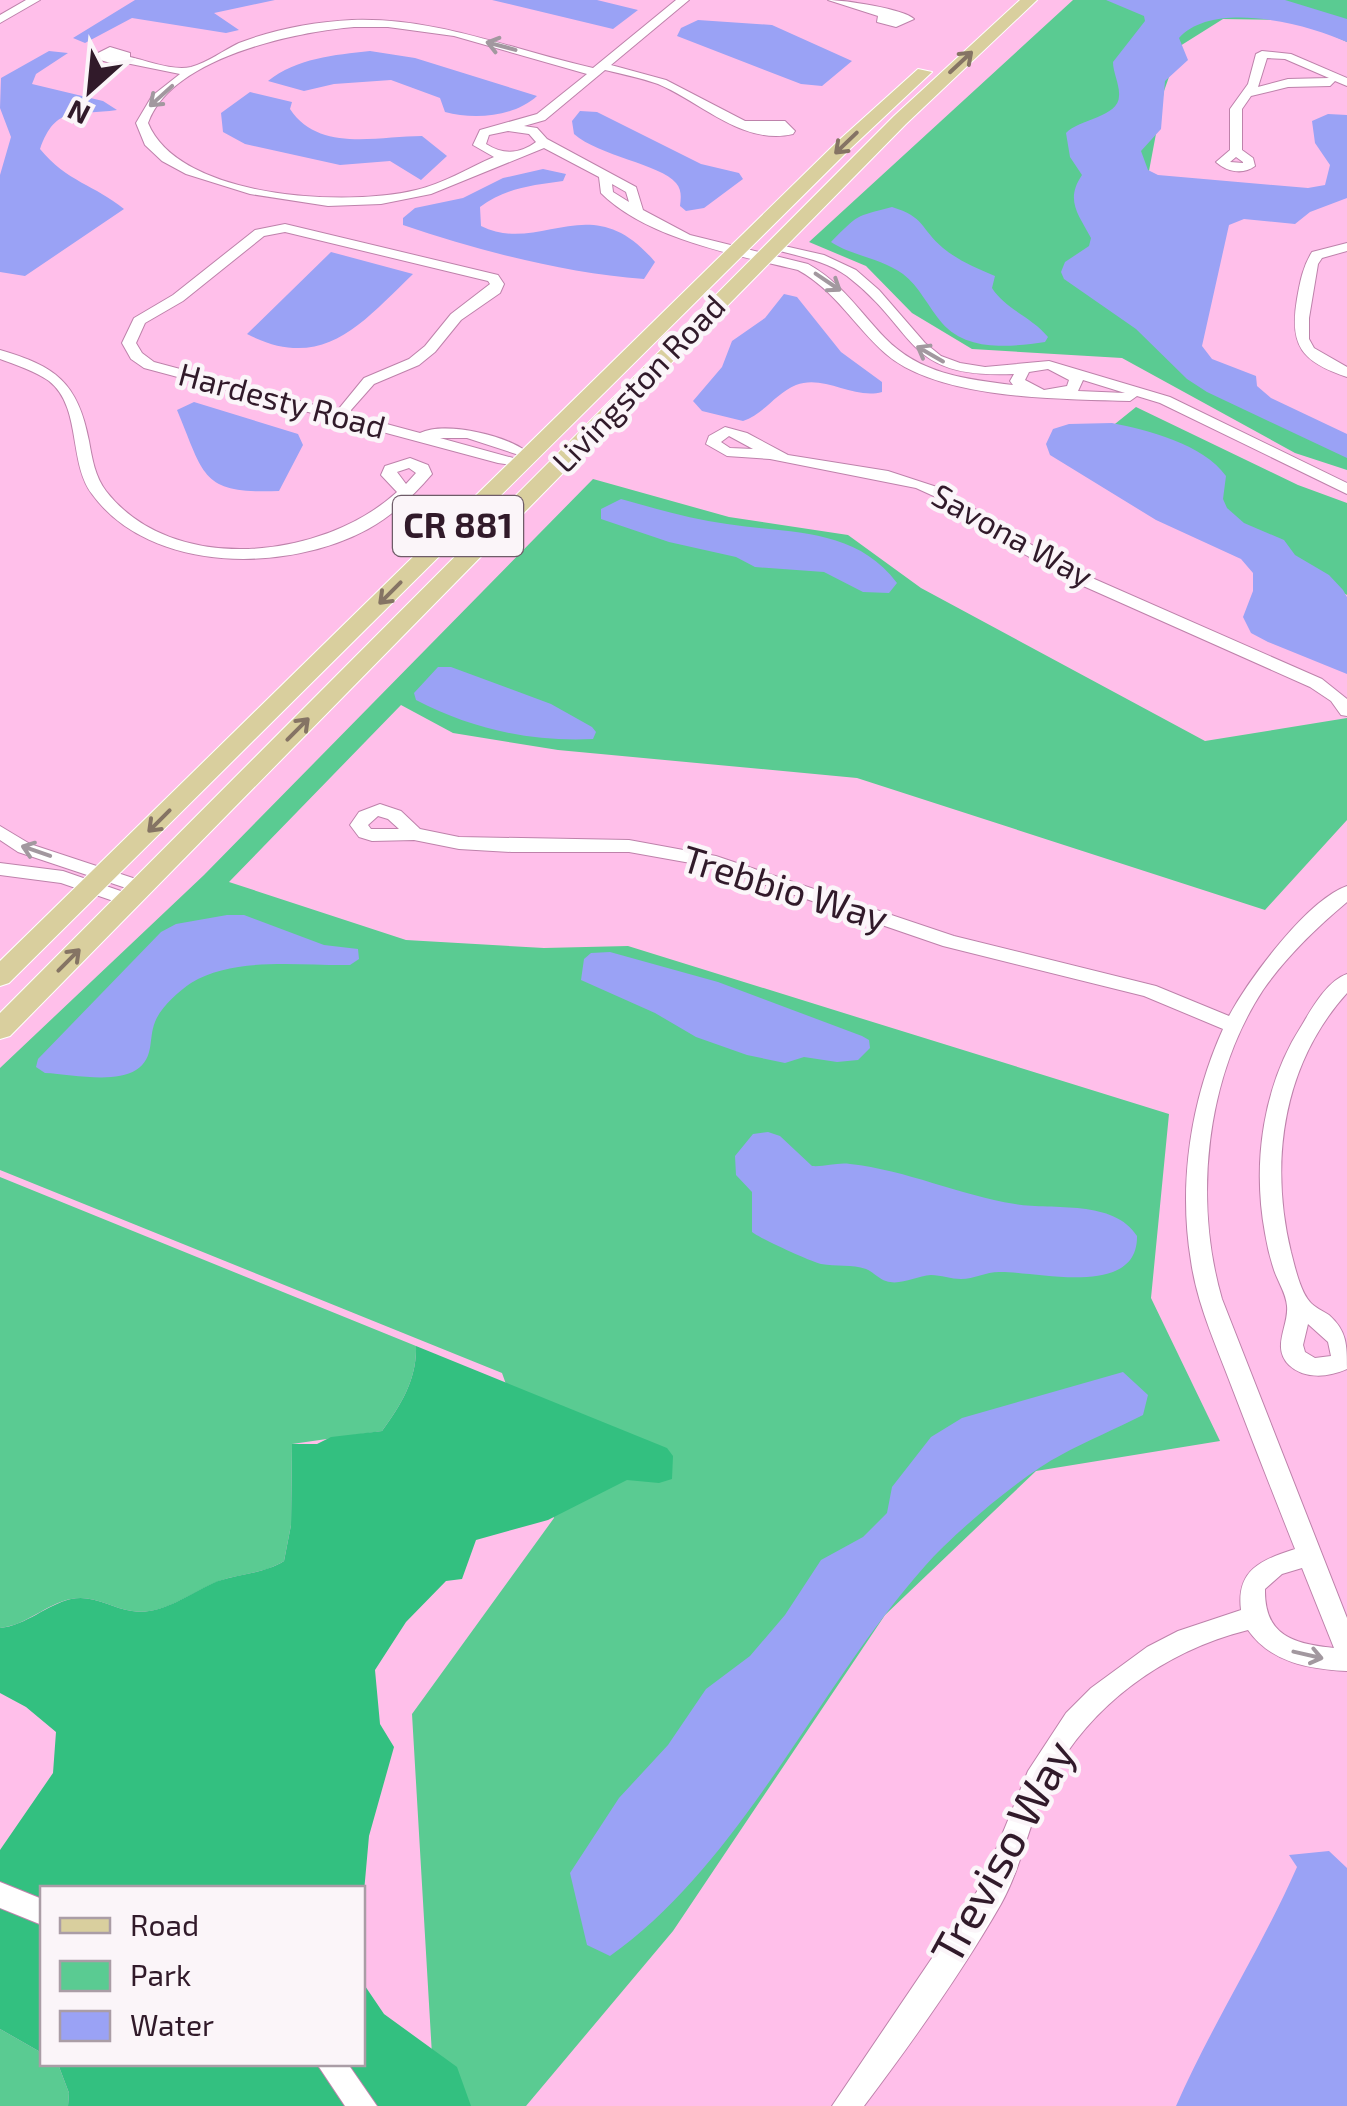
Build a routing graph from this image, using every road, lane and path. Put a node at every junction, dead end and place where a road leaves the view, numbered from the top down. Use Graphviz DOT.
graph roads {
  1 [pos="34,0"];
  2 [pos="683,0"];
  3 [pos="834,0"];
  4 [pos="1029,0"];
  5 [pos="884,14"];
  6 [pos="0,20"];
  7 [pos="940,57"];
  8 [pos="122,59"];
  9 [pos="598,70"];
  10 [pos="187,73"];
  11 [pos="1347,82"];
  12 [pos="1249,93"];
  13 [pos="541,117"];
  14 [pos="749,124"];
  15 [pos="508,127"];
  16 [pos="542,140"];
  17 [pos="483,150"];
  18 [pos="1236,151"];
  19 [pos="519,154"];
  20 [pos="569,156"];
  21 [pos="481,166"];
  22 [pos="1347,247"];
  23 [pos="756,249"];
  24 [pos="0,354"];
  25 [pos="1024,369"];
  26 [pos="1066,370"];
  27 [pos="1347,373"];
  28 [pos="1032,392"];
  29 [pos="1048,395"];
  30 [pos="1176,406"];
  31 [pos="347,418"];
  32 [pos="768,454"];
  33 [pos="525,459"];
  34 [pos="1347,489"];
  35 [pos="405,492"];
  36 [pos="1347,712"];
  37 [pos="0,832"];
  38 [pos="414,834"];
  39 [pos="0,869"];
  40 [pos="98,881"];
  41 [pos="134,893"];
  42 [pos="1345,895"];
  43 [pos="0,977"];
  44 [pos="1347,980"];
  45 [pos="1238,1020"];
  46 [pos="0,1029"];
  47 [pos="1300,1307"];
  48 [pos="1310,1555"];
  49 [pos="1254,1618"];
  50 [pos="1347,1650"];
  51 [pos="1347,1660"];
  52 [pos="0,1895"];
  53 [pos="40,1911"];
  54 [pos="333,2066"];
  55 [pos="363,2106"];
  56 [pos="846,2106"];
  1 -- 6 [label="street"];
  2 -- 9 [label="street"];
  3 -- 5 [label="street"];
  23 -- 4 [label="main road, Livingston Road / CR 881, one-way"];
  7 -- 23 [label="main road, Livingston Road / CR 881, one-way"];
  8 -- 10 [label="street"];
  9 -- 10 [label="street, one-way"];
  9 -- 13 [label="street"];
  9 -- 14 [label="street"];
  10 -- 21 [label="street, one-way"];
  11 -- 12 [label="street"];
  11 -- 12 [label="street"];
  12 -- 18 [label="street"];
  13 -- 15 [label="street"];
  13 -- 16 [label="street"];
  15 -- 16 [label="street"];
  15 -- 17 [label="street"];
  16 -- 19 [label="street"];
  16 -- 20 [label="street"];
  17 -- 19 [label="street"];
  17 -- 21 [label="street"];
  19 -- 20 [label="street"];
  19 -- 21 [label="street"];
  20 -- 23 [label="street"];
  22 -- 27 [label="street"];
  25 -- 23 [label="street, one-way"];
  23 -- 28 [label="street, one-way"];
  23 -- 33 [label="main road, Livingston Road / CR 881"];
  41 -- 23 [label="main road, Livingston Road / CR 881, one-way"];
  24 -- 35 [label="street"];
  25 -- 26 [label="street"];
  25 -- 28 [label="street"];
  26 -- 29 [label="street"];
  26 -- 30 [label="street"];
  28 -- 29 [label="street"];
  29 -- 30 [label="street"];
  30 -- 34 [label="street"];
  31 -- 31 [label="street, Hardesty Road"];
  31 -- 33 [label="street, Hardesty Road"];
  32 -- 36 [label="street, Savona Way"];
  33 -- 40 [label="main road, Livingston Road / CR 881, one-way"];
  40 -- 37 [label="street, one-way"];
  38 -- 45 [label="street, Trebbio Way"];
  39 -- 40 [label="street"];
  40 -- 41 [label="street"];
  40 -- 43 [label="main road, Livingston Road / CR 881"];
  46 -- 41 [label="main road, Livingston Road / CR 881, one-way"];
  42 -- 45 [label="street"];
  44 -- 47 [label="street"];
  45 -- 48 [label="street"];
  48 -- 49 [label="street"];
  48 -- 50 [label="street"];
  49 -- 51 [label="street, one-way"];
  49 -- 56 [label="street, Treviso Way"];
  52 -- 53 [label="street"];
  54 -- 55 [label="street"];
}
